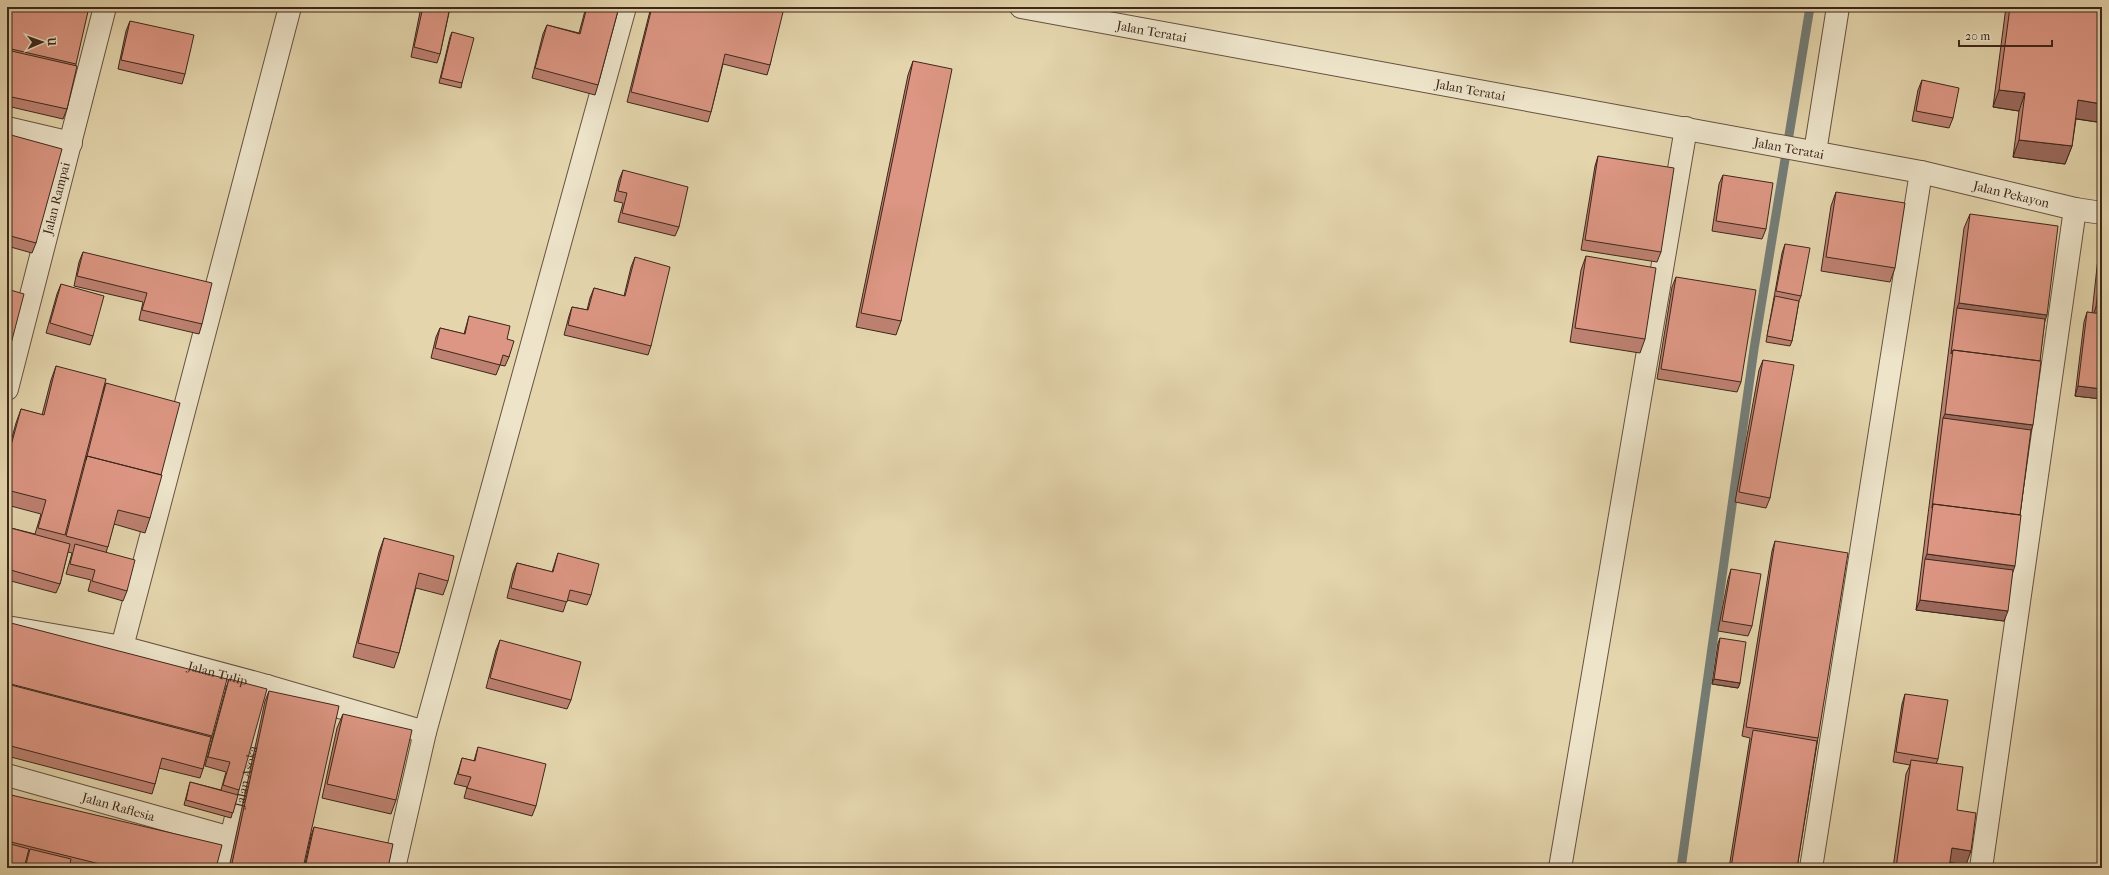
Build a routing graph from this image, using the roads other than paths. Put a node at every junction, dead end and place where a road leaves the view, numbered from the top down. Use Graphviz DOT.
graph roads {
  1 [pos="105,7"];
  2 [pos="290,7"];
  3 [pos="625,7"];
  4 [pos="1021,7"];
  5 [pos="1838,7"];
  6 [pos="7,128"];
  7 [pos="1686,128"];
  8 [pos="71,143"];
  9 [pos="1807,151"];
  10 [pos="1921,172"];
  11 [pos="2075,209"];
  12 [pos="2102,213"];
  13 [pos="7,296"];
  14 [pos="30,302"];
  15 [pos="7,389"];
  16 [pos="7,627"];
  17 [pos="122,647"];
  18 [pos="267,686"];
  19 [pos="425,732"];
  20 [pos="7,775"];
  21 [pos="231,838"];
  22 [pos="224,868"];
  23 [pos="394,868"];
  24 [pos="1560,868"];
  25 [pos="1810,868"];
  26 [pos="1981,868"];
  1 -- 8 [label="street, Jalan Rampai"];
  2 -- 17 [label="street"];
  3 -- 19 [label="street"];
  4 -- 7 [label="street, Jalan Teratai"];
  5 -- 9 [label="street"];
  6 -- 8 [label="street"];
  7 -- 9 [label="street, Jalan Teratai"];
  7 -- 24 [label="street"];
  8 -- 14 [label="street, Jalan Rampai"];
  9 -- 10 [label="street, Jalan Teratai"];
  10 -- 11 [label="street, Jalan Pekayon"];
  10 -- 25 [label="street"];
  11 -- 12 [label="street, Jalan Pekayon"];
  11 -- 26 [label="street"];
  13 -- 14 [label="street"];
  14 -- 15 [label="street, Jalan Rampai"];
  16 -- 17 [label="street, Jalan Tulip"];
  17 -- 18 [label="street, Jalan Tulip"];
  18 -- 19 [label="street, Jalan Tulip"];
  18 -- 21 [label="street, Jalan Asoka"];
  19 -- 23 [label="street"];
  20 -- 21 [label="street, Jalan Raflesia"];
  21 -- 22 [label="street, Jalan Asoka"];
}
